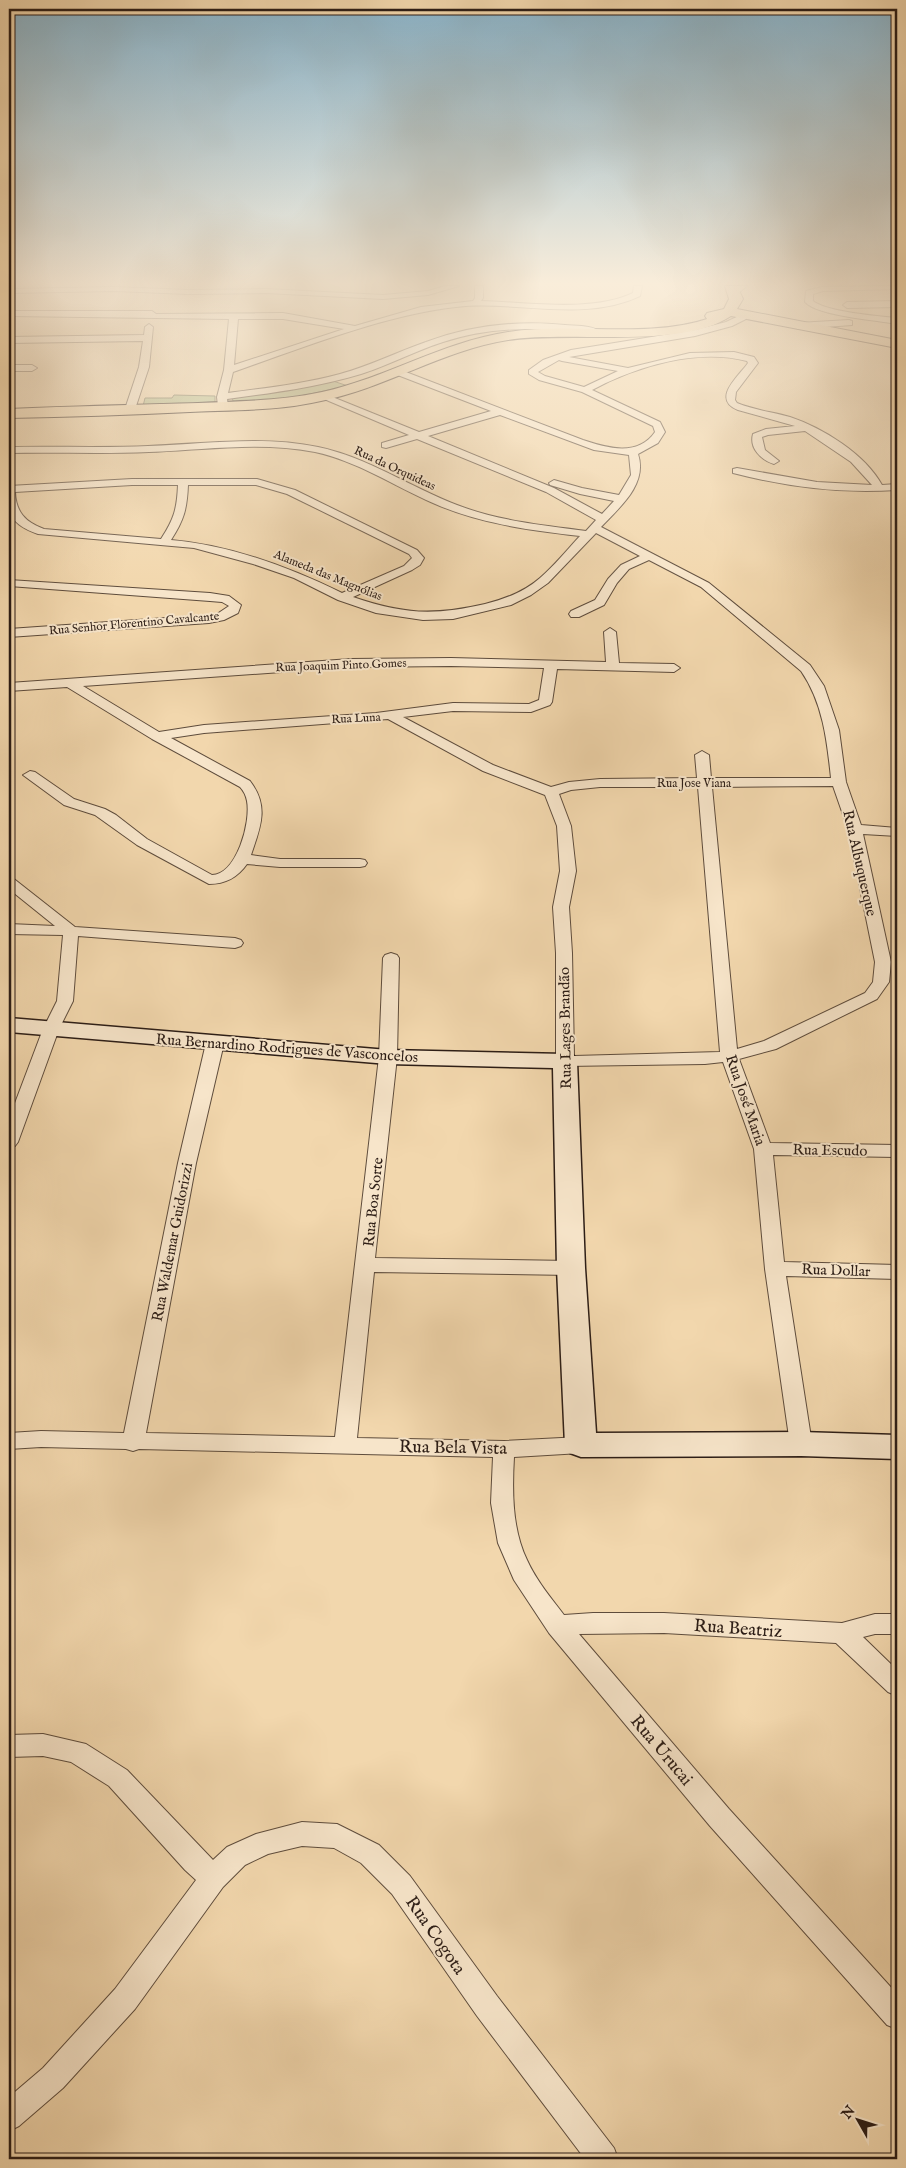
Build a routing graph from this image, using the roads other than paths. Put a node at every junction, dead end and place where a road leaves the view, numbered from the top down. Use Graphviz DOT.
graph roads {
  1 [pos="137,387"];
  2 [pos="225,387"];
  3 [pos="292,387"];
  4 [pos="355,387"];
  5 [pos="438,387"];
  6 [pos="575,387"];
  7 [pos="590,387"];
  8 [pos="735,387"];
  9 [pos="585,390"];
  10 [pos="329,395"];
  11 [pos="222,402"];
  12 [pos="130,409"];
  13 [pos="502,411"];
  14 [pos="9,414"];
  15 [pos="807,428"];
  16 [pos="431,432"];
  17 [pos="420,436"];
  18 [pos="386,445"];
  19 [pos="9,450"];
  20 [pos="633,453"];
  21 [pos="487,459"];
  22 [pos="774,462"];
  23 [pos="737,471"];
  24 [pos="183,482"];
  25 [pos="897,487"];
  26 [pos="879,488"];
  27 [pos="10,489"];
  28 [pos="622,499"];
  29 [pos="595,527"];
  30 [pos="164,542"];
  31 [pos="649,556"];
  32 [pos="9,582"];
  33 [pos="342,596"];
  34 [pos="575,614"];
  35 [pos="610,632"];
  36 [pos="9,633"];
  37 [pos="551,665"];
  38 [pos="613,666"];
  39 [pos="674,668"];
  40 [pos="68,682"];
  41 [pos="9,687"];
  42 [pos="391,716"];
  43 [pos="157,736"];
  44 [pos="702,755"];
  45 [pos="30,775"];
  46 [pos="839,782"];
  47 [pos="706,784"];
  48 [pos="550,792"];
  49 [pos="855,828"];
  50 [pos="897,832"];
  51 [pos="242,859"];
  52 [pos="360,863"];
  53 [pos="9,882"];
  54 [pos="9,928"];
  55 [pos="71,931"];
  56 [pos="235,944"];
  57 [pos="390,958"];
  58 [pos="9,1025"];
  59 [pos="51,1029"];
  60 [pos="215,1043"];
  61 [pos="729,1056"];
  62 [pos="388,1057"];
  63 [pos="565,1061"];
  64 [pos="9,1142"];
  65 [pos="763,1149"];
  66 [pos="897,1150"];
  67 [pos="366,1265"];
  68 [pos="571,1268"];
  69 [pos="775,1269"];
  70 [pos="897,1272"];
  71 [pos="9,1441"];
  72 [pos="133,1443"];
  73 [pos="346,1444"];
  74 [pos="801,1444"];
  75 [pos="581,1445"];
  76 [pos="897,1447"];
  77 [pos="504,1448"];
  78 [pos="897,1624"];
  79 [pos="557,1626"];
  80 [pos="842,1633"];
  81 [pos="894,1677"];
  82 [pos="9,1746"];
  83 [pos="214,1878"];
  84 [pos="897,2015"];
  85 [pos="9,2116"];
  86 [pos="603,2159"];
  1 -- 12 [label="street"];
  2 -- 11 [label="street"];
  3 -- 11 [label="street"];
  4 -- 10 [label="main road"];
  5 -- 13 [label="street"];
  6 -- 9 [label="street"];
  7 -- 9 [label="street"];
  8 -- 15 [label="street"];
  9 -- 20 [label="street"];
  10 -- 11 [label="main road"];
  10 -- 16 [label="street"];
  10 -- 17 [label="street"];
  11 -- 12 [label="main road"];
  12 -- 14 [label="main road"];
  13 -- 16 [label="street"];
  13 -- 20 [label="street"];
  15 -- 22 [label="street"];
  15 -- 26 [label="street"];
  16 -- 17 [label="street"];
  16 -- 21 [label="street"];
  17 -- 18 [label="street"];
  17 -- 21 [label="street"];
  19 -- 29 [label="street, Rua da Orquideas"];
  20 -- 28 [label="street, Alameda das Magnólias"];
  21 -- 28 [label="street"];
  21 -- 29 [label="street"];
  23 -- 26 [label="street"];
  24 -- 27 [label="street"];
  24 -- 30 [label="street"];
  24 -- 33 [label="street"];
  25 -- 26 [label="street"];
  27 -- 30 [label="street, Alameda das Magnólias"];
  28 -- 29 [label="street, Alameda das Magnólias"];
  29 -- 31 [label="street, Rua Albuquerque"];
  29 -- 33 [label="street, Alameda das Magnólias"];
  30 -- 33 [label="street, Alameda das Magnólias"];
  31 -- 34 [label="street"];
  31 -- 46 [label="street, Rua Albuquerque"];
  32 -- 36 [label="street, Rua Senhor Florentino Cavalcante"];
  35 -- 38 [label="street"];
  37 -- 38 [label="street, Rua Joaquim Pinto Gomes"];
  37 -- 40 [label="street, Rua Joaquim Pinto Gomes"];
  37 -- 42 [label="street, Rua Luna"];
  38 -- 39 [label="street, Rua Joaquim Pinto Gomes"];
  40 -- 41 [label="street, Rua Joaquim Pinto Gomes"];
  40 -- 43 [label="street"];
  42 -- 43 [label="street, Rua Luna"];
  42 -- 48 [label="street"];
  43 -- 51 [label="street"];
  44 -- 47 [label="street, Rua José Maria"];
  45 -- 51 [label="street"];
  46 -- 47 [label="street, Rua Jose Viana"];
  46 -- 49 [label="street, Rua Albuquerque"];
  47 -- 48 [label="street, Rua Jose Viana"];
  47 -- 61 [label="street, Rua José Maria"];
  48 -- 63 [label="street, Rua Lages Brandão"];
  49 -- 50 [label="street"];
  49 -- 61 [label="street, Rua Albuquerque"];
  51 -- 52 [label="street"];
  53 -- 55 [label="street"];
  54 -- 55 [label="street"];
  55 -- 56 [label="street"];
  55 -- 59 [label="street"];
  57 -- 62 [label="street, Rua Boa Sorte"];
  58 -- 59 [label="street, Rua Bernardino Rodrigues de Vasconcelos"];
  59 -- 60 [label="street, Rua Bernardino Rodrigues de Vasconcelos"];
  59 -- 64 [label="street"];
  60 -- 62 [label="street, Rua Bernardino Rodrigues de Vasconcelos"];
  60 -- 72 [label="street, Rua Waldemar Guidorizzi"];
  61 -- 63 [label="street, Rua Albuquerque"];
  61 -- 65 [label="street, Rua José Maria"];
  62 -- 63 [label="street, Rua Bernardino Rodrigues de Vasconcelos"];
  62 -- 67 [label="street, Rua Boa Sorte"];
  63 -- 68 [label="street, Rua Lages Brandão"];
  65 -- 66 [label="street, Rua Escudo"];
  65 -- 69 [label="street, Rua José Maria"];
  67 -- 68 [label="street"];
  67 -- 73 [label="street, Rua Boa Sorte"];
  68 -- 75 [label="street, Rua Lages Brandão"];
  69 -- 70 [label="street, Rua Dollar"];
  69 -- 74 [label="street, Rua José Maria"];
  71 -- 72 [label="street, Rua Bela Vista"];
  72 -- 73 [label="street, Rua Bela Vista"];
  73 -- 77 [label="street, Rua Bela Vista"];
  74 -- 75 [label="street, Rua Bela Vista"];
  74 -- 76 [label="street, Rua Bela Vista"];
  75 -- 77 [label="street, Rua Bela Vista"];
  77 -- 79 [label="street, Rua Urucai"];
  78 -- 80 [label="street, Rua Beatriz"];
  79 -- 80 [label="street, Rua Beatriz"];
  79 -- 84 [label="street, Rua Urucai"];
  80 -- 81 [label="street"];
  82 -- 83 [label="street"];
  83 -- 85 [label="street, Rua Cogota"];
  83 -- 86 [label="street, Rua Cogota"];
}
